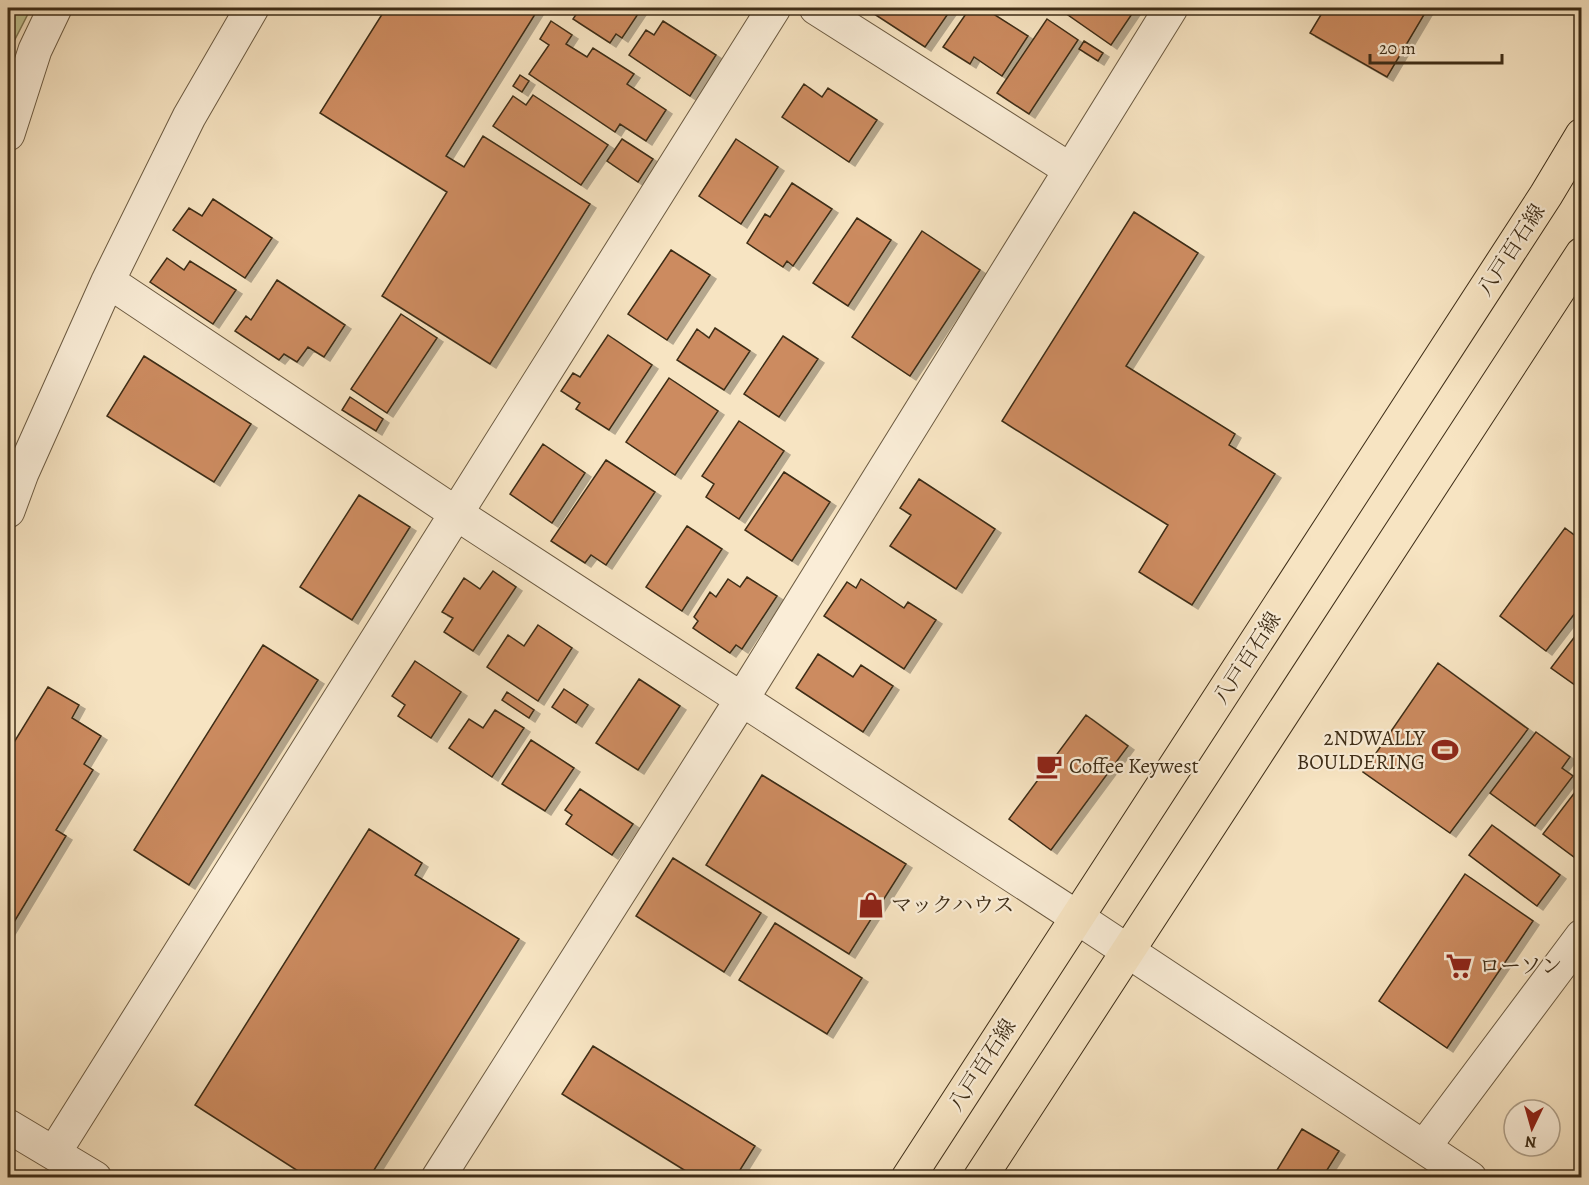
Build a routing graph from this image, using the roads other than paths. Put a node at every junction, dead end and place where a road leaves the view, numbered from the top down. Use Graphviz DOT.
graph roads {
  1 [pos="55,8"];
  2 [pos="252,8"];
  3 [pos="774,8"];
  4 [pos="816,8"];
  5 [pos="1171,8"];
  6 [pos="8,134"];
  7 [pos="1581,135"];
  8 [pos="1069,169"];
  9 [pos="1581,254"];
  10 [pos="108,281"];
  11 [pos="8,511"];
  12 [pos="457,514"];
  13 [pos="741,699"];
  14 [pos="1078,918"];
  15 [pos="1581,936"];
  16 [pos="1129,951"];
  17 [pos="8,1126"];
  18 [pos="1424,1147"];
  19 [pos="54,1153"];
  20 [pos="95,1178"];
  21 [pos="438,1178"];
  22 [pos="908,1178"];
  23 [pos="980,1178"];
  24 [pos="1470,1178"];
  1 -- 6 [label="street"];
  2 -- 10 [label="street"];
  3 -- 12 [label="street"];
  4 -- 8 [label="street"];
  5 -- 8 [label="street"];
  7 -- 14 [label="main road, 八戸百石線"];
  8 -- 13 [label="street"];
  9 -- 16 [label="main road"];
  10 -- 11 [label="street"];
  10 -- 12 [label="street"];
  12 -- 13 [label="street"];
  12 -- 19 [label="street"];
  13 -- 14 [label="street"];
  13 -- 21 [label="street"];
  14 -- 16 [label="street"];
  14 -- 22 [label="main road, 八戸百石線"];
  15 -- 18 [label="street"];
  16 -- 18 [label="street"];
  16 -- 23 [label="main road"];
  17 -- 19 [label="street"];
  18 -- 24 [label="street"];
  19 -- 20 [label="street"];
}
